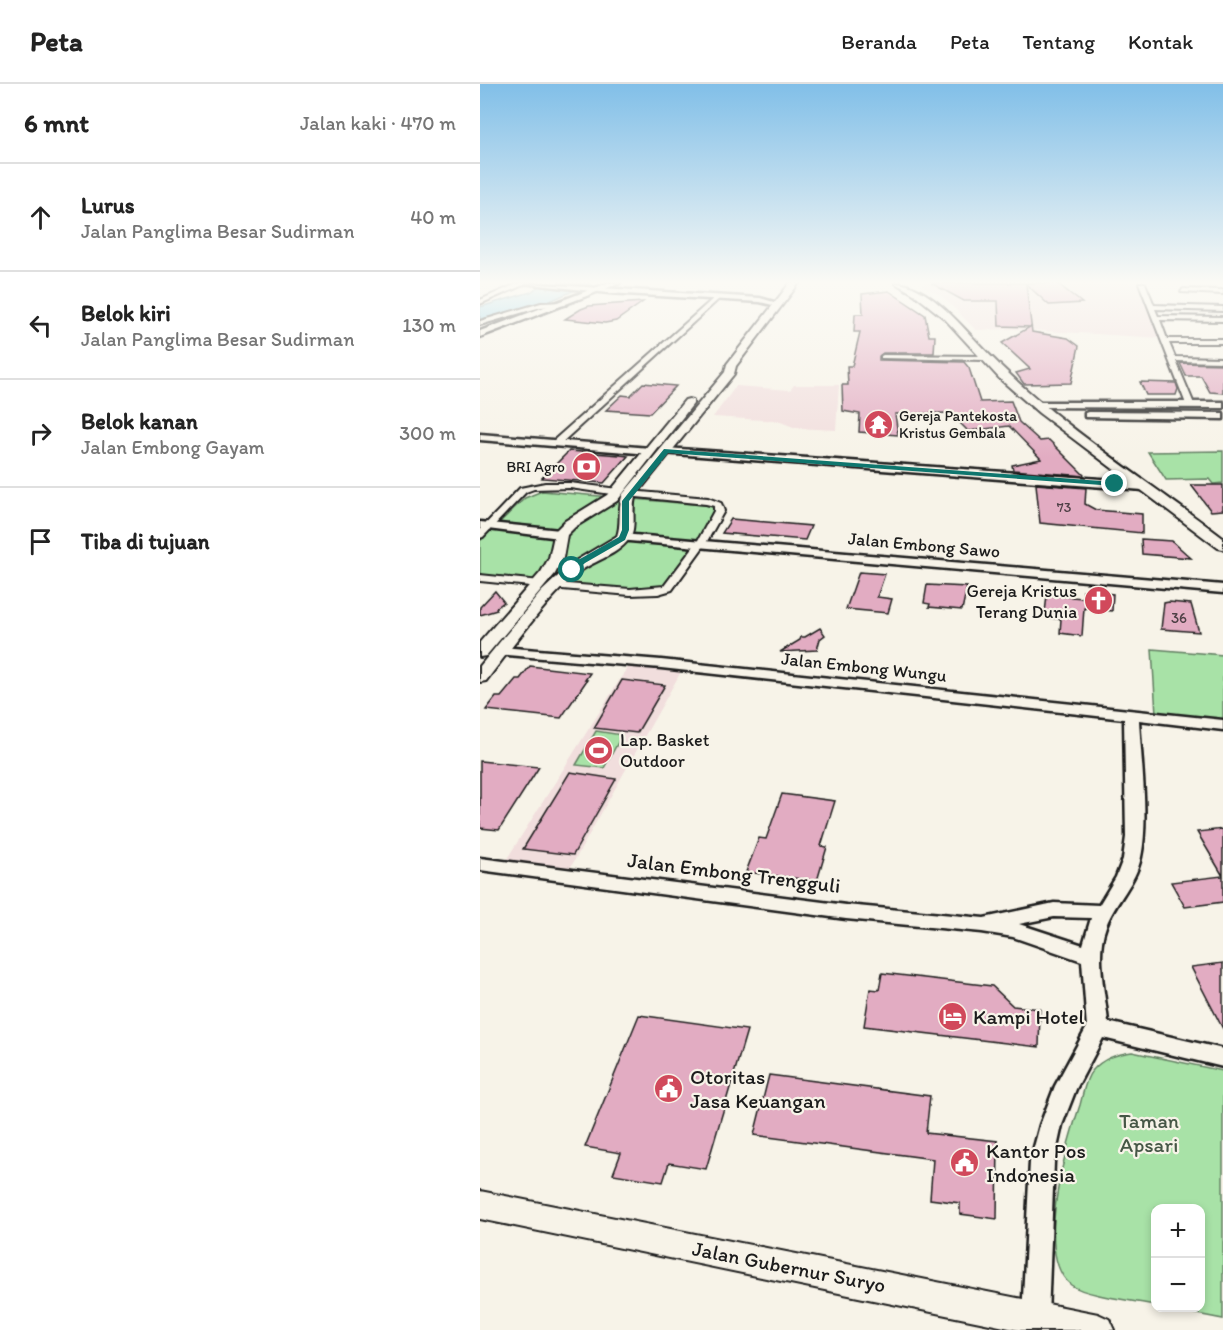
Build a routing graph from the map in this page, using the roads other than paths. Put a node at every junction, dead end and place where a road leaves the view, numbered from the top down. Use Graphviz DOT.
graph roads {
  1 [pos="668,341"];
  2 [pos="751,341"];
  3 [pos="969,341"];
  4 [pos="1165,341"];
  5 [pos="883,357"];
  6 [pos="985,357"];
  7 [pos="1173,359"];
  8 [pos="1223,360"];
  9 [pos="731,366"];
  10 [pos="1079,404"];
  11 [pos="1190,404"];
  12 [pos="1035,405"];
  13 [pos="1223,405"];
  14 [pos="1087,415"];
  15 [pos="1223,416"];
  16 [pos="1053,417"];
  17 [pos="480,437"];
  18 [pos="556,443"];
  19 [pos="650,451"];
  20 [pos="666,451"];
  21 [pos="1143,486"];
  22 [pos="624,493"];
  23 [pos="483,529"];
  24 [pos="560,534"];
  25 [pos="622,538"];
  26 [pos="1223,538"];
  27 [pos="704,539"];
  28 [pos="1223,545"];
  29 [pos="480,578"];
  30 [pos="540,584"];
  31 [pos="555,586"];
  32 [pos="1223,590"];
  33 [pos="480,651"];
  34 [pos="501,651"];
  35 [pos="480,677"];
  36 [pos="1131,714"];
  37 [pos="1223,725"];
  38 [pos="480,864"];
  39 [pos="1104,912"];
  40 [pos="982,924"];
  41 [pos="1092,956"];
  42 [pos="1098,1028"];
  43 [pos="1223,1058"];
  44 [pos="480,1205"];
  45 [pos="1035,1317"];
  46 [pos="1098,1330"];
  1 -- 18 [label="street"];
  2 -- 9 [label="main road"];
  3 -- 6 [label="main road"];
  4 -- 7 [label="street"];
  5 -- 6 [label="street"];
  6 -- 12 [label="main road"];
  7 -- 8 [label="street"];
  7 -- 11 [label="street"];
  9 -- 19 [label="main road"];
  9 -- 20 [label="main road"];
  10 -- 11 [label="street"];
  10 -- 12 [label="street"];
  10 -- 14 [label="street"];
  11 -- 13 [label="street"];
  12 -- 16 [label="main road"];
  14 -- 15 [label="street"];
  14 -- 16 [label="street"];
  16 -- 21 [label="main road"];
  16 -- 26 [label="main road"];
  17 -- 18 [label="street"];
  18 -- 19 [label="street"];
  19 -- 22 [label="main road"];
  20 -- 21 [label="main road"];
  20 -- 22 [label="main road"];
  21 -- 28 [label="main road"];
  22 -- 23 [label="street"];
  22 -- 24 [label="main road"];
  22 -- 25 [label="main road"];
  22 -- 27 [label="street"];
  23 -- 24 [label="street"];
  24 -- 30 [label="main road"];
  25 -- 27 [label="street, Jalan Embong Sawo"];
  25 -- 31 [label="main road"];
  27 -- 31 [label="street"];
  27 -- 32 [label="street, Jalan Embong Sawo"];
  29 -- 30 [label="street"];
  30 -- 33 [label="main road"];
  31 -- 34 [label="main road"];
  34 -- 35 [label="main road"];
  34 -- 36 [label="street, Jalan Embong Wungu"];
  36 -- 37 [label="street, Jalan Embong Wungu"];
  36 -- 39 [label="street"];
  38 -- 40 [label="street, Jalan Embong Trengguli"];
  39 -- 40 [label="street, Jalan Embong Trengguli"];
  39 -- 41 [label="street"];
  40 -- 41 [label="street, Jalan Embong Trengguli"];
  41 -- 42 [label="street"];
  42 -- 43 [label="street"];
  42 -- 45 [label="street"];
  44 -- 45 [label="main road, Jalan Gubernur Suryo"];
  45 -- 46 [label="main road, Jalan Gubernur Suryo"];
}
